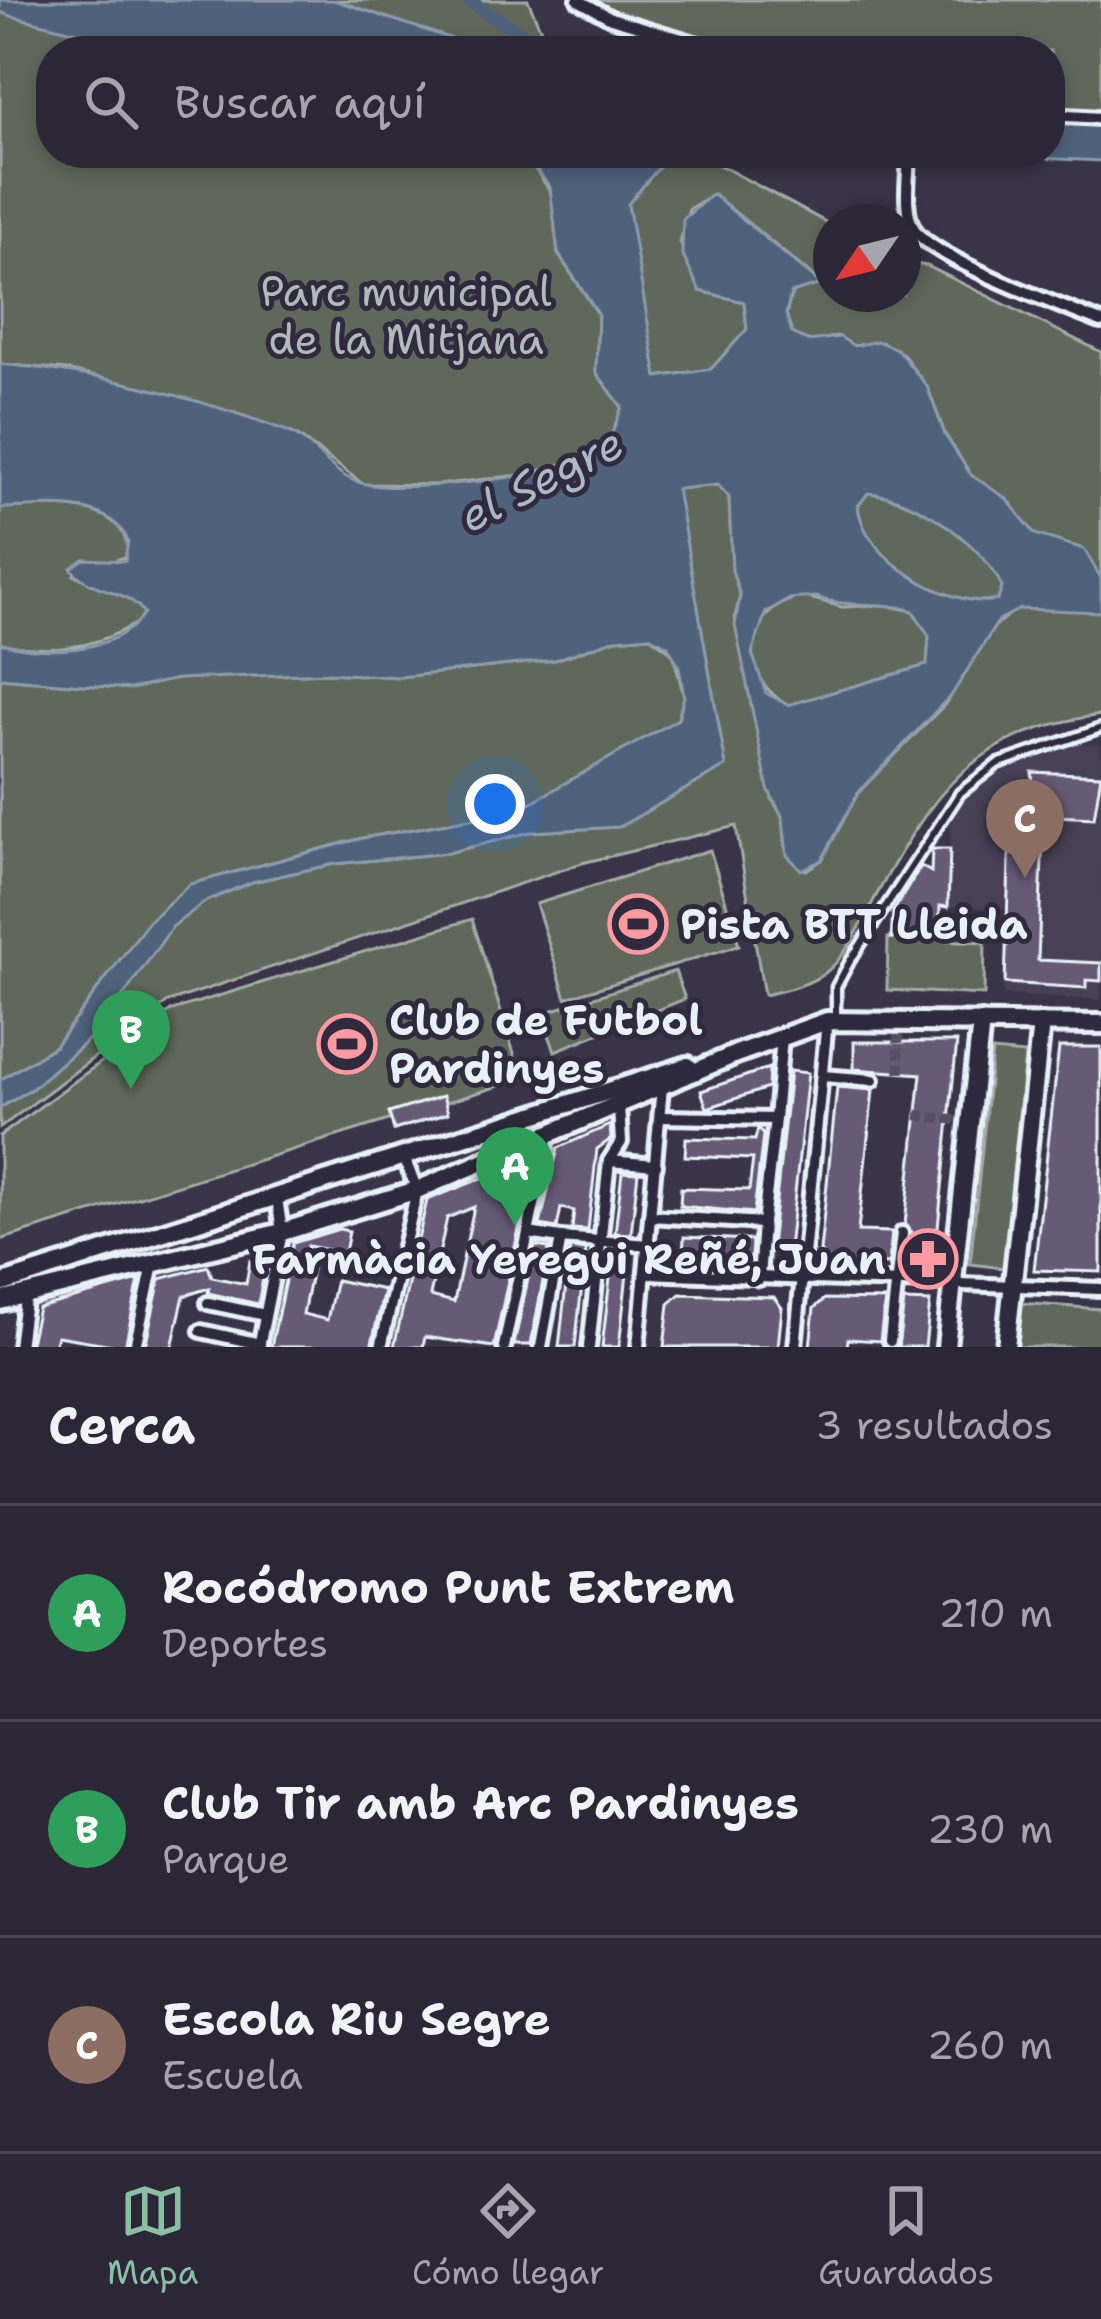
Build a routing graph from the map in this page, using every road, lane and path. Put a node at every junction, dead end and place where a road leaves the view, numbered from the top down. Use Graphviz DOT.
graph roads {
  1 [pos="578,0"];
  2 [pos="670,36"];
  3 [pos="1065,117"];
  4 [pos="1101,118"];
  5 [pos="909,168"];
  6 [pos="1101,322"];
  7 [pos="1101,728"];
  8 [pos="831,1021"];
  9 [pos="981,1022"];
  10 [pos="1041,1023"];
  11 [pos="1101,1024"];
  12 [pos="782,1037"];
  13 [pos="823,1076"];
  14 [pos="662,1080"];
  15 [pos="873,1080"];
  16 [pos="561,1106"];
  17 [pos="619,1106"];
  18 [pos="528,1117"];
  19 [pos="660,1117"];
  20 [pos="775,1118"];
  21 [pos="542,1140"];
  22 [pos="404,1158"];
  23 [pos="609,1161"];
  24 [pos="656,1165"];
  25 [pos="417,1190"];
  26 [pos="277,1198"];
  27 [pos="650,1216"];
  28 [pos="764,1223"];
  29 [pos="282,1232"];
  30 [pos="528,1233"];
  31 [pos="902,1233"];
  32 [pos="561,1238"];
  33 [pos="599,1240"];
  34 [pos="648,1245"];
  35 [pos="153,1265"];
  36 [pos="645,1273"];
  37 [pos="18,1278"];
  38 [pos="759,1279"];
  39 [pos="801,1280"];
  40 [pos="0,1284"];
  41 [pos="896,1284"];
  42 [pos="952,1285"];
  43 [pos="1012,1287"];
  44 [pos="1101,1289"];
  45 [pos="29,1298"];
  46 [pos="0,1301"];
  47 [pos="208,1303"];
  48 [pos="266,1315"];
  49 [pos="200,1331"];
  50 [pos="890,1341"];
  51 [pos="260,1346"];
  52 [pos="19,1347"];
  53 [pos="135,1347"];
  54 [pos="381,1347"];
  55 [pos="504,1347"];
  56 [pos="541,1347"];
  57 [pos="589,1347"];
  58 [pos="638,1347"];
  59 [pos="794,1347"];
  60 [pos="946,1347"];
  61 [pos="1006,1347"];
  1 -- 2 [label="street"];
  3 -- 4 [label="street"];
  5 -- 6 [label="street"];
  7 -- 8 [label="lane"];
  8 -- 9 [label="street"];
  8 -- 12 [label="street"];
  8 -- 13 [label="street"];
  9 -- 10 [label="street"];
  9 -- 42 [label="street"];
  10 -- 11 [label="street"];
  10 -- 43 [label="street"];
  12 -- 14 [label="street"];
  12 -- 20 [label="street"];
  13 -- 15 [label="street"];
  13 -- 39 [label="street"];
  14 -- 16 [label="street"];
  14 -- 17 [label="street"];
  14 -- 19 [label="street"];
  16 -- 18 [label="street"];
  16 -- 21 [label="street"];
  17 -- 21 [label="street"];
  17 -- 23 [label="street"];
  18 -- 21 [label="street"];
  18 -- 22 [label="street"];
  19 -- 20 [label="street"];
  19 -- 24 [label="street"];
  20 -- 28 [label="street"];
  21 -- 25 [label="street"];
  21 -- 30 [label="street"];
  22 -- 25 [label="street"];
  22 -- 26 [label="street"];
  23 -- 24 [label="street"];
  23 -- 33 [label="street"];
  24 -- 27 [label="street"];
  25 -- 29 [label="street"];
  25 -- 54 [label="street"];
  26 -- 29 [label="street"];
  26 -- 37 [label="street"];
  27 -- 28 [label="street"];
  27 -- 34 [label="street"];
  28 -- 38 [label="street"];
  29 -- 35 [label="street"];
  29 -- 48 [label="street"];
  30 -- 32 [label="street"];
  30 -- 55 [label="street"];
  31 -- 41 [label="street"];
  32 -- 33 [label="street"];
  32 -- 56 [label="street"];
  33 -- 34 [label="street"];
  33 -- 57 [label="street"];
  34 -- 36 [label="street"];
  35 -- 45 [label="street"];
  35 -- 53 [label="street"];
  36 -- 38 [label="street"];
  36 -- 58 [label="street"];
  37 -- 40 [label="street"];
  37 -- 45 [label="street"];
  38 -- 39 [label="street"];
  39 -- 41 [label="street"];
  39 -- 59 [label="street"];
  41 -- 42 [label="street"];
  41 -- 50 [label="street"];
  42 -- 43 [label="street"];
  42 -- 60 [label="street"];
  43 -- 44 [label="street"];
  43 -- 61 [label="street"];
  45 -- 46 [label="street"];
  45 -- 52 [label="street"];
  47 -- 48 [label="street"];
  48 -- 51 [label="street"];
  49 -- 51 [label="street"];
}
